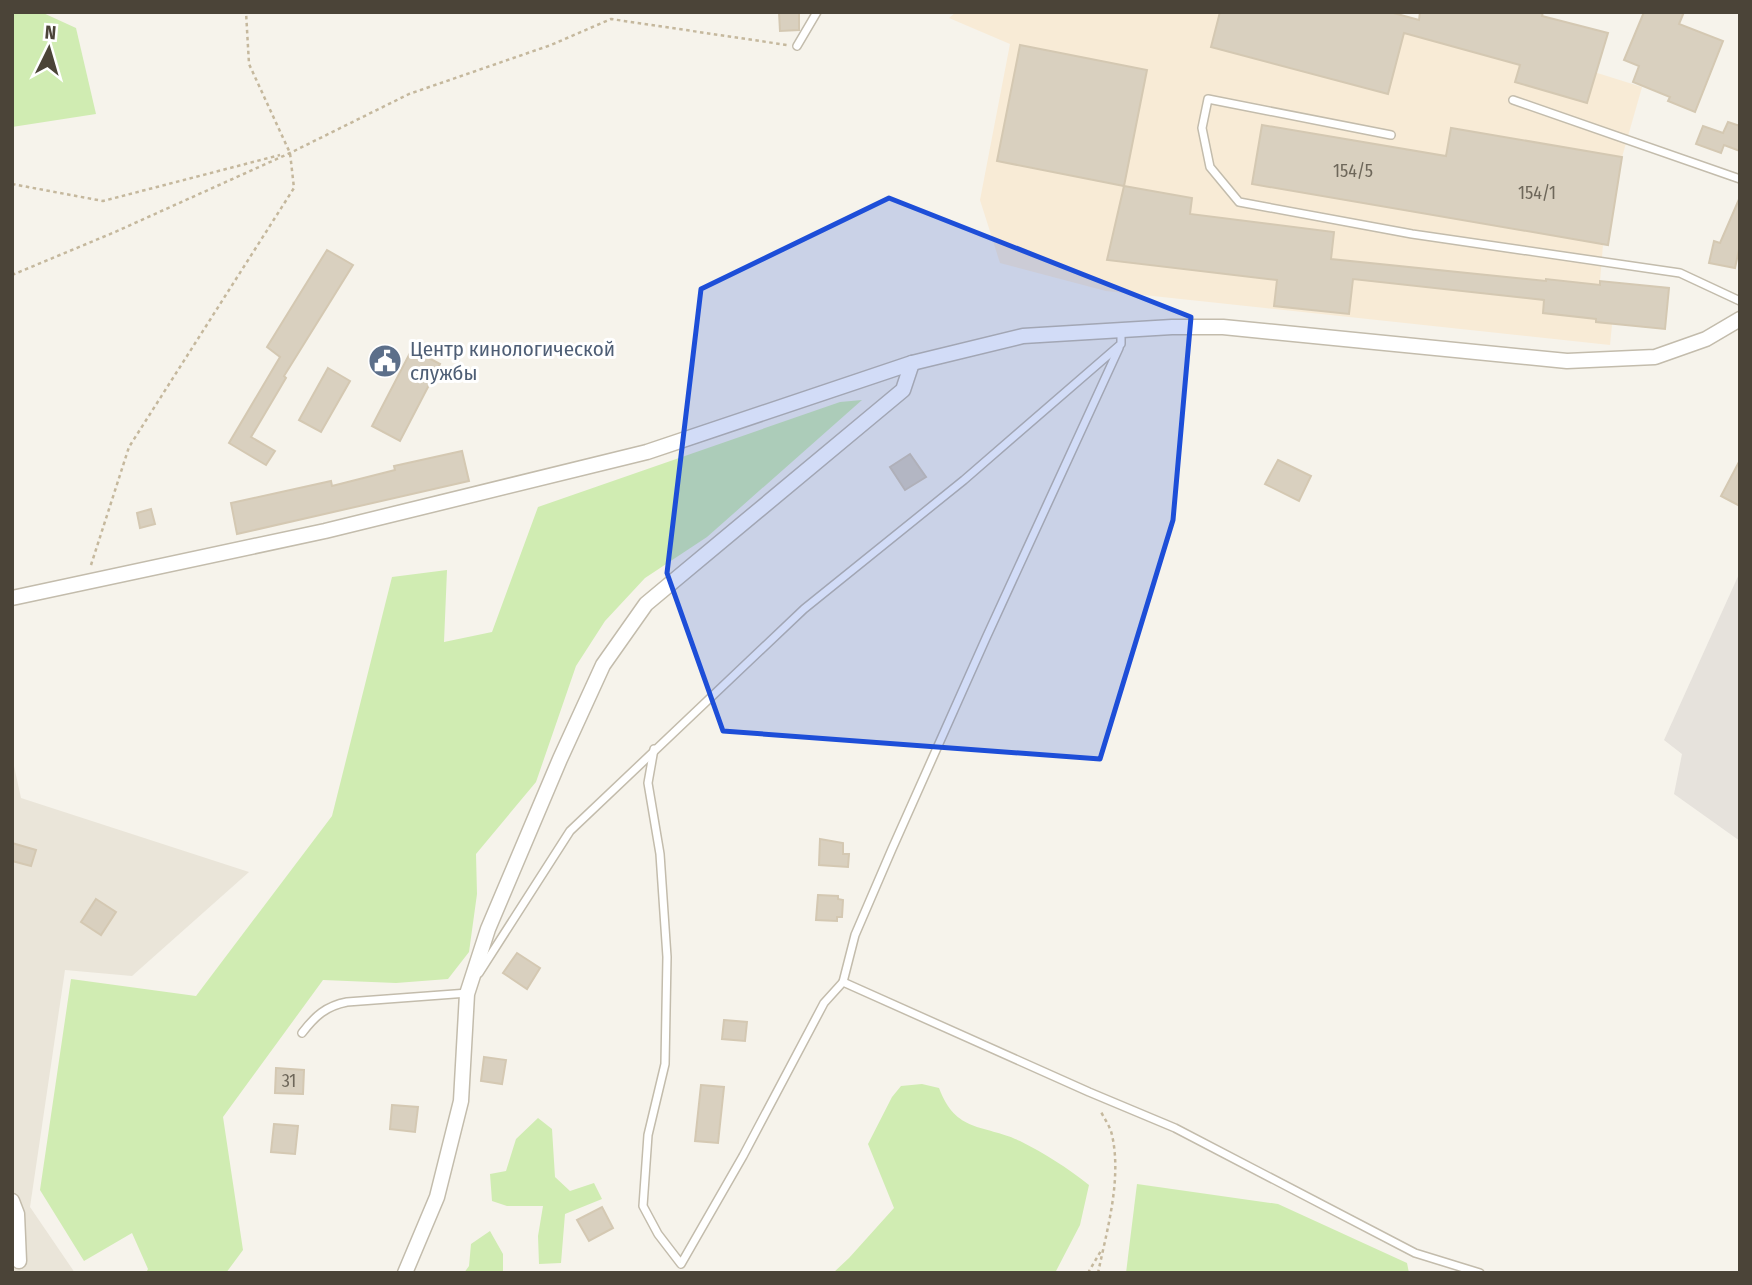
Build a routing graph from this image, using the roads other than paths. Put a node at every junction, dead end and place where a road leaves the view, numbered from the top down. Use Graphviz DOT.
graph roads {
  1 [pos="817,12"];
  2 [pos="797,46"];
  3 [pos="1513,100"];
  4 [pos="1391,135"];
  5 [pos="1740,179"];
  6 [pos="1740,301"];
  7 [pos="1740,319"];
  8 [pos="1121,337"];
  9 [pos="912,363"];
  10 [pos="12,598"];
  11 [pos="654,749"];
  12 [pos="843,982"];
  13 [pos="467,994"];
  14 [pos="302,1033"];
  15 [pos="12,1201"];
  16 [pos="19,1261"];
  17 [pos="405,1273"];
  18 [pos="1480,1273"];
  1 -- 2 [label="lane"];
  3 -- 5 [label="lane"];
  4 -- 6 [label="lane"];
  7 -- 8 [label="street"];
  8 -- 9 [label="street"];
  8 -- 11 [label="lane"];
  8 -- 12 [label="lane"];
  9 -- 10 [label="street"];
  9 -- 13 [label="street"];
  11 -- 12 [label="lane"];
  11 -- 13 [label="lane"];
  12 -- 18 [label="lane"];
  13 -- 14 [label="lane"];
  13 -- 17 [label="street"];
  15 -- 16 [label="street"];
}
